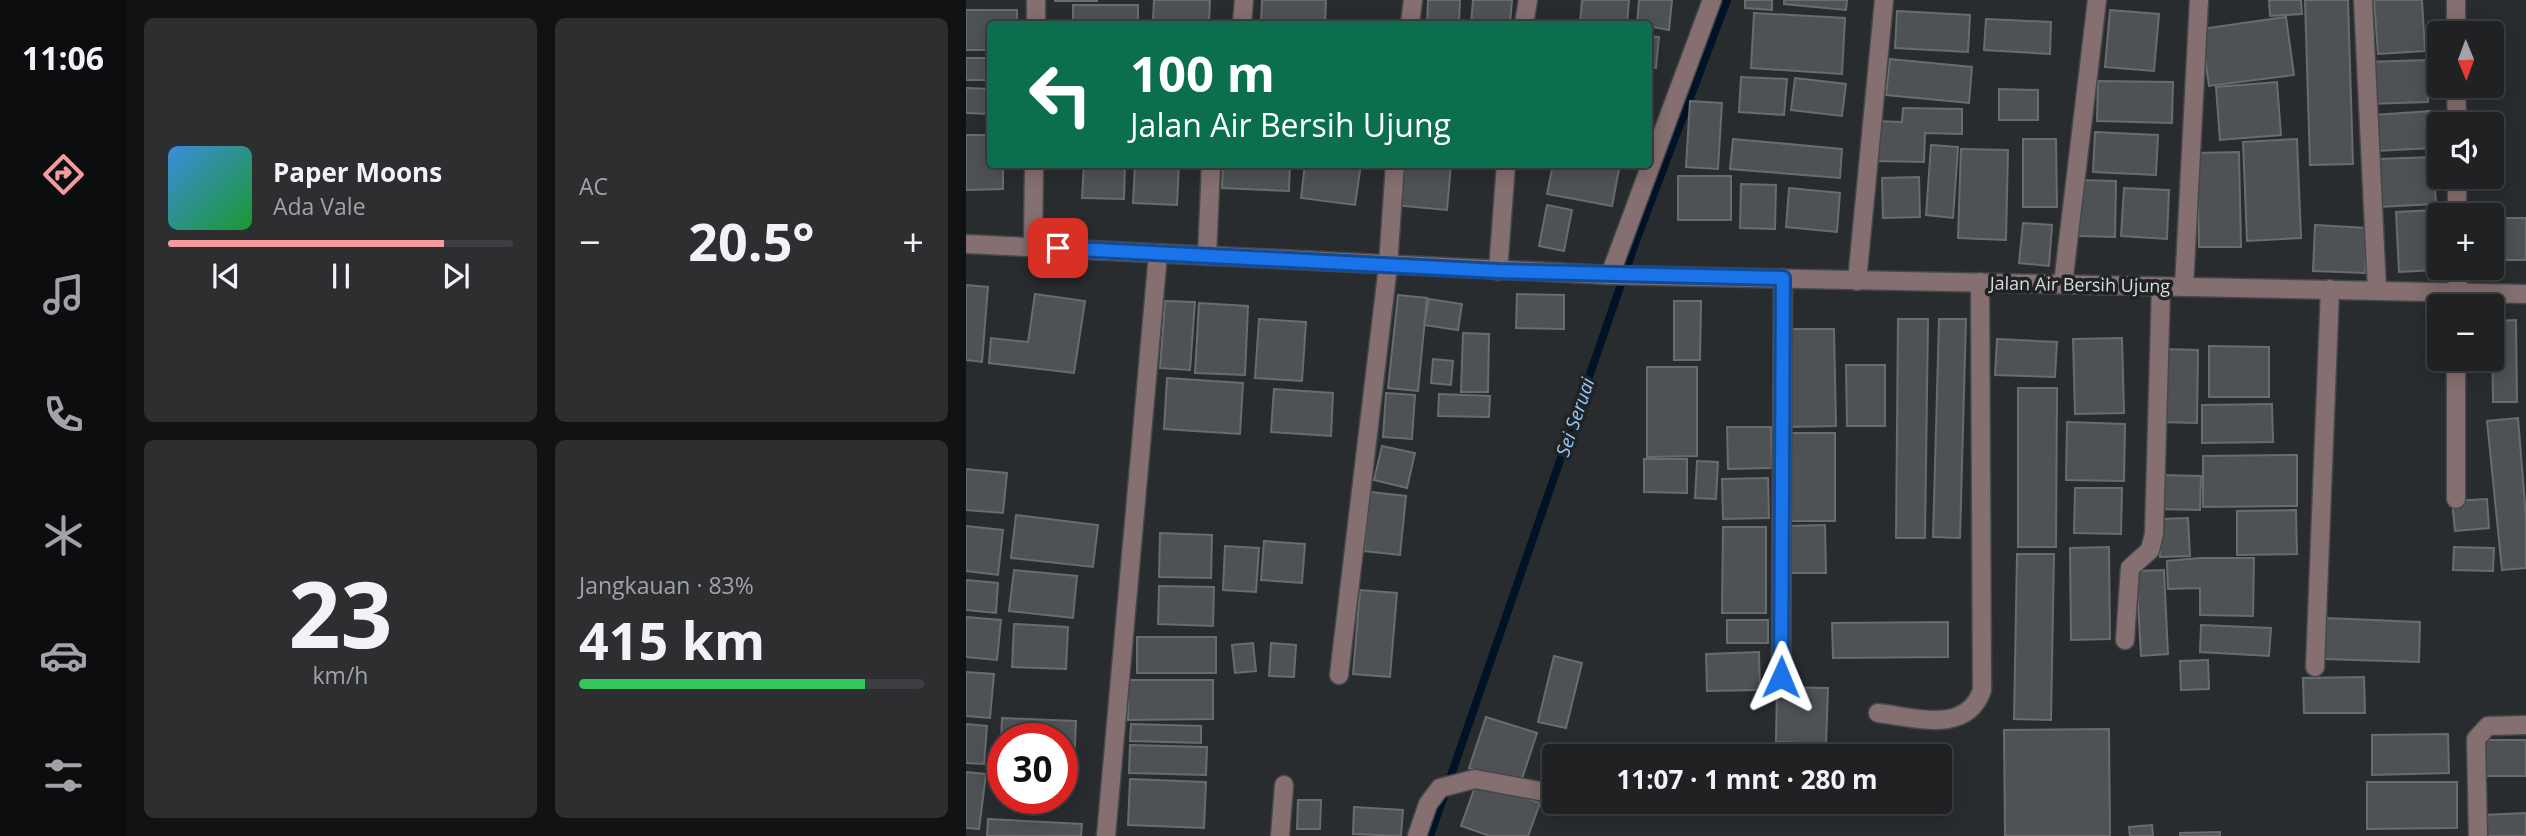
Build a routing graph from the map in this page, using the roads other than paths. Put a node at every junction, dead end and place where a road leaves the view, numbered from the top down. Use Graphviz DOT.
graph roads {
  1 [pos="1036,0"];
  2 [pos="1244,0"];
  3 [pos="1413,0"];
  4 [pos="1528,0"];
  5 [pos="1712,0"];
  6 [pos="1884,0"];
  7 [pos="2098,0"];
  8 [pos="2199,0"];
  9 [pos="2363,0"];
  10 [pos="2456,0"];
  11 [pos="1036,21"];
  12 [pos="1242,21"];
  13 [pos="1410,21"];
  14 [pos="1524,21"];
  15 [pos="2456,21"];
  16 [pos="1652,165"];
  17 [pos="1034,168"];
  18 [pos="1211,168"];
  19 [pos="1395,168"];
  20 [pos="1506,168"];
  21 [pos="1651,168"];
  22 [pos="966,244"];
  23 [pos="1033,246"];
  24 [pos="1158,254"];
  25 [pos="1208,256"];
  26 [pos="1388,266"];
  27 [pos="1498,271"];
  28 [pos="1612,275"];
  29 [pos="1783,278"];
  30 [pos="1857,281"];
  31 [pos="1980,282"];
  32 [pos="2063,284"];
  33 [pos="2161,287"];
  34 [pos="2185,287"];
  35 [pos="2330,289"];
  36 [pos="2377,290"];
  37 [pos="2526,294"];
  38 [pos="2427,296"];
  39 [pos="2504,296"];
  40 [pos="2456,371"];
  41 [pos="2456,499"];
  42 [pos="2126,640"];
  43 [pos="2315,667"];
  44 [pos="1339,675"];
  45 [pos="1781,677"];
  46 [pos="1878,713"];
  47 [pos="2526,725"];
  48 [pos="1284,785"];
  49 [pos="1542,791"];
  50 [pos="1106,836"];
  51 [pos="1280,836"];
  52 [pos="1417,836"];
  53 [pos="2478,836"];
  1 -- 11 [label="street"];
  2 -- 12 [label="street"];
  3 -- 13 [label="street"];
  4 -- 14 [label="street"];
  5 -- 16 [label="street"];
  6 -- 30 [label="street"];
  7 -- 32 [label="street"];
  8 -- 34 [label="street"];
  9 -- 36 [label="street"];
  10 -- 15 [label="street"];
  17 -- 23 [label="street"];
  18 -- 25 [label="street"];
  19 -- 26 [label="street"];
  20 -- 27 [label="street"];
  21 -- 28 [label="street"];
  22 -- 23 [label="street, Jalan Air Bersih Ujung"];
  23 -- 24 [label="street, Jalan Air Bersih Ujung"];
  24 -- 25 [label="street, Jalan Air Bersih Ujung"];
  24 -- 50 [label="street"];
  25 -- 26 [label="street, Jalan Air Bersih Ujung"];
  26 -- 27 [label="street, Jalan Air Bersih Ujung"];
  26 -- 44 [label="street"];
  27 -- 28 [label="street, Jalan Air Bersih Ujung"];
  28 -- 29 [label="street, Jalan Air Bersih Ujung"];
  29 -- 30 [label="street, Jalan Air Bersih Ujung"];
  29 -- 45 [label="street"];
  30 -- 31 [label="street, Jalan Air Bersih Ujung"];
  31 -- 32 [label="street, Jalan Air Bersih Ujung"];
  31 -- 46 [label="street"];
  32 -- 33 [label="street, Jalan Air Bersih Ujung"];
  33 -- 34 [label="street, Jalan Air Bersih Ujung"];
  33 -- 42 [label="street"];
  34 -- 35 [label="street, Jalan Air Bersih Ujung"];
  35 -- 36 [label="street, Jalan Air Bersih Ujung"];
  35 -- 43 [label="street"];
  36 -- 38 [label="street, Jalan Air Bersih Ujung"];
  37 -- 39 [label="street, Jalan Air Bersih Ujung"];
  40 -- 41 [label="street"];
  47 -- 53 [label="street"];
  48 -- 51 [label="street"];
  49 -- 52 [label="street"];
}
